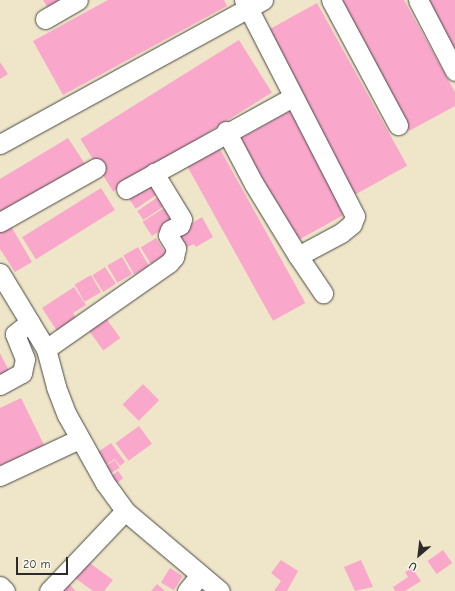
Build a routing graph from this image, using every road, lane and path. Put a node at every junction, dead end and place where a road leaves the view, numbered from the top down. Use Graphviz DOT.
graph roads {
  1 [pos="78,0"];
  2 [pos="331,0"];
  3 [pos="418,0"];
  4 [pos="252,3"];
  5 [pos="45,19"];
  6 [pos="455,71"];
  7 [pos="293,97"];
  8 [pos="398,125"];
  9 [pos="226,132"];
  10 [pos="0,144"];
  11 [pos="96,168"];
  12 [pos="154,173"];
  13 [pos="126,189"];
  14 [pos="0,222"];
  15 [pos="298,256"];
  16 [pos="0,272"];
  17 [pos="323,293"];
  18 [pos="30,322"];
  19 [pos="46,349"];
  20 [pos="0,385"];
  21 [pos="79,439"];
  22 [pos="0,476"];
  23 [pos="125,511"];
  24 [pos="199,576"];
  25 [pos="0,586"];
  26 [pos="5,591"];
  27 [pos="48,591"];
  28 [pos="187,591"];
  29 [pos="220,591"];
  1 -- 5 [label="street"];
  2 -- 8 [label="street"];
  3 -- 6 [label="street"];
  4 -- 7 [label="street"];
  4 -- 10 [label="street"];
  7 -- 9 [label="street"];
  7 -- 15 [label="street"];
  9 -- 12 [label="street"];
  9 -- 15 [label="street"];
  11 -- 14 [label="street"];
  12 -- 13 [label="street"];
  12 -- 19 [label="street"];
  15 -- 17 [label="street"];
  16 -- 18 [label="street"];
  18 -- 19 [label="street"];
  18 -- 20 [label="street"];
  19 -- 21 [label="street"];
  21 -- 22 [label="street"];
  21 -- 23 [label="street"];
  23 -- 24 [label="street"];
  23 -- 27 [label="street"];
  24 -- 28 [label="street"];
  24 -- 29 [label="street"];
  25 -- 26 [label="street"];
}
